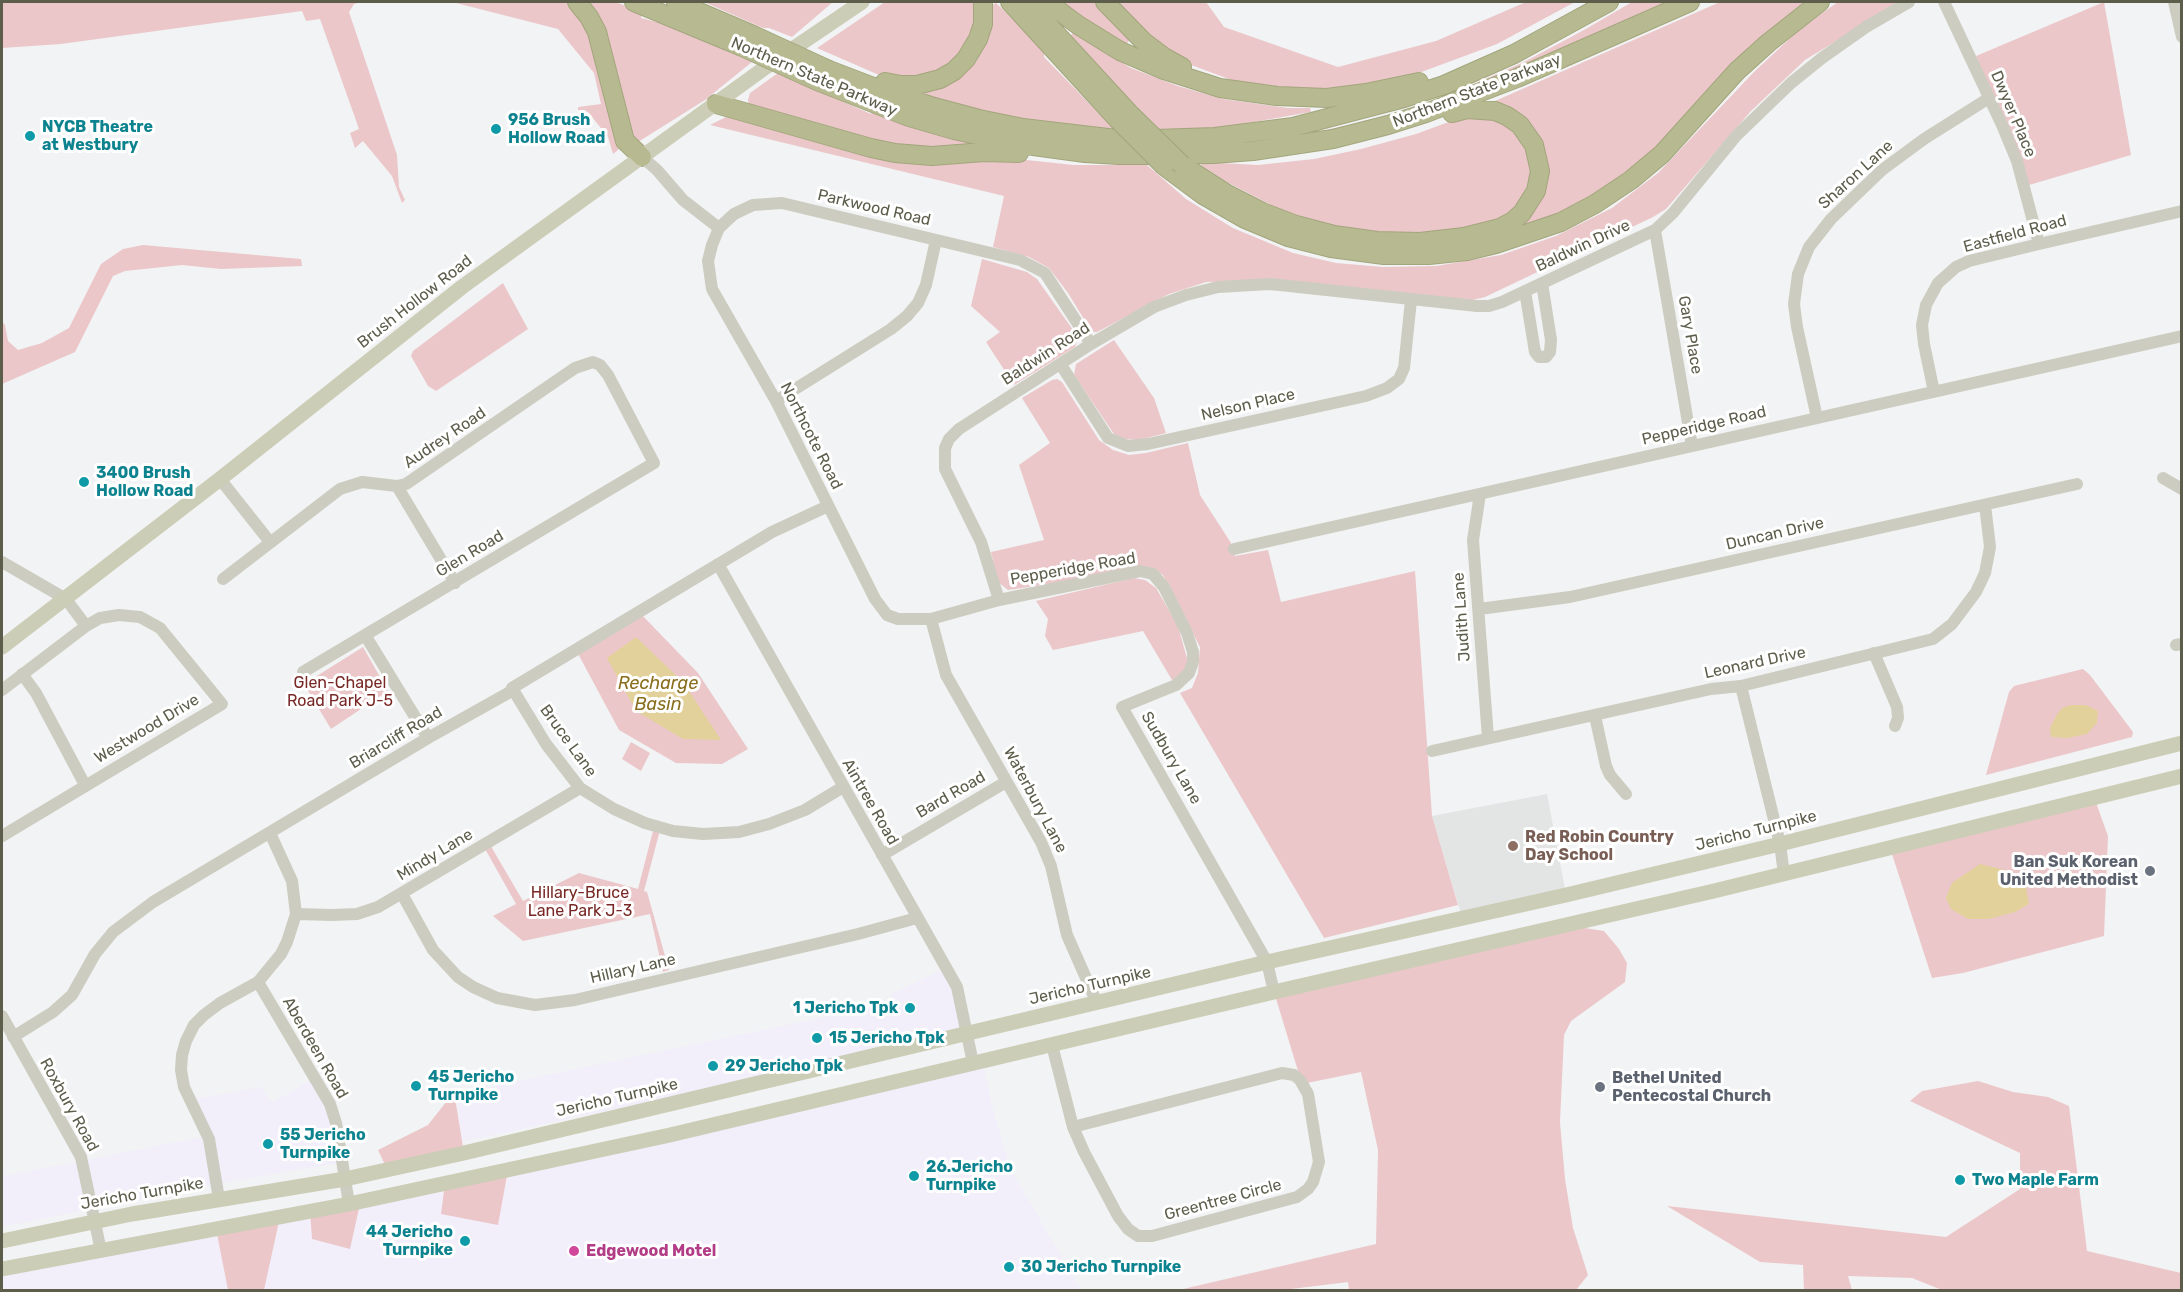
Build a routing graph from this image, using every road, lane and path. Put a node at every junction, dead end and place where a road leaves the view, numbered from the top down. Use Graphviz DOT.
graph roads {
  1 [pos="577,2"];
  2 [pos="634,2"];
  3 [pos="676,2"];
  4 [pos="858,2"];
  5 [pos="983,2"];
  6 [pos="1010,2"];
  7 [pos="1027,2"];
  8 [pos="1047,2"];
  9 [pos="1105,2"];
  10 [pos="1591,2"];
  11 [pos="1608,2"];
  12 [pos="1690,2"];
  13 [pos="1820,2"];
  14 [pos="1909,2"];
  15 [pos="1944,2"];
  16 [pos="2174,2"];
  17 [pos="2181,37"];
  18 [pos="747,40"];
  19 [pos="823,75"];
  20 [pos="1239,91"];
  21 [pos="1989,98"];
  22 [pos="716,104"];
  23 [pos="1125,118"];
  24 [pos="1388,126"];
  25 [pos="1085,153"];
  26 [pos="642,157"];
  27 [pos="2181,211"];
  28 [pos="719,228"];
  29 [pos="1655,230"];
  30 [pos="936,240"];
  31 [pos="2039,243"];
  32 [pos="1542,283"];
  33 [pos="1525,291"];
  34 [pos="1186,294"];
  35 [pos="1411,300"];
  36 [pos="2181,336"];
  37 [pos="1091,344"];
  38 [pos="1060,365"];
  39 [pos="1934,392"];
  40 [pos="776,401"];
  41 [pos="1817,418"];
  42 [pos="1692,446"];
  43 [pos="654,463"];
  44 [pos="2163,478"];
  45 [pos="220,479"];
  46 [pos="2077,484"];
  47 [pos="397,486"];
  48 [pos="2181,489"];
  49 [pos="1480,494"];
  50 [pos="1985,505"];
  51 [pos="828,506"];
  52 [pos="270,542"];
  53 [pos="1234,549"];
  54 [pos="2,562"];
  55 [pos="718,564"];
  56 [pos="1153,574"];
  57 [pos="223,579"];
  58 [pos="455,583"];
  59 [pos="66,599"];
  60 [pos="999,600"];
  61 [pos="1479,609"];
  62 [pos="931,619"];
  63 [pos="86,626"];
  64 [pos="365,635"];
  65 [pos="2,647"];
  66 [pos="1874,653"];
  67 [pos="303,672"];
  68 [pos="22,674"];
  69 [pos="1741,686"];
  70 [pos="512,688"];
  71 [pos="2,690"];
  72 [pos="1595,716"];
  73 [pos="1895,726"];
  74 [pos="428,738"];
  75 [pos="1488,738"];
  76 [pos="2181,743"];
  77 [pos="1432,751"];
  78 [pos="2181,776"];
  79 [pos="1006,782"];
  80 [pos="85,785"];
  81 [pos="843,787"];
  82 [pos="580,788"];
  83 [pos="1626,794"];
  84 [pos="270,833"];
  85 [pos="2,836"];
  86 [pos="1780,844"];
  87 [pos="882,855"];
  88 [pos="1784,874"];
  89 [pos="402,894"];
  90 [pos="296,914"];
  91 [pos="917,918"];
  92 [pos="1267,962"];
  93 [pos="258,982"];
  94 [pos="1274,992"];
  95 [pos="1097,1003"];
  96 [pos="2,1016"];
  97 [pos="966,1034"];
  98 [pos="13,1037"];
  99 [pos="1052,1045"];
  100 [pos="973,1063"];
  101 [pos="1073,1127"];
  102 [pos="345,1179"];
  103 [pos="219,1199"];
  104 [pos="349,1204"];
  105 [pos="94,1221"];
  106 [pos="2,1241"];
  107 [pos="101,1251"];
  108 [pos="2,1269"];
  1 -- 26 [label="highway"];
  2 -- 18 [label="highway, Northern State Parkway"];
  3 -- 18 [label="highway, Northern State Parkway"];
  4 -- 22 [label="main road, Brush Hollow Road"];
  5 -- 19 [label="highway"];
  6 -- 23 [label="highway"];
  7 -- 23 [label="highway"];
  8 -- 20 [label="highway"];
  9 -- 20 [label="highway"];
  10 -- 20 [label="highway"];
  11 -- 19 [label="highway, Northern State Parkway"];
  12 -- 24 [label="highway, Northern State Parkway"];
  13 -- 23 [label="highway, bridge"];
  14 -- 29 [label="street, Baldwin Drive"];
  15 -- 21 [label="street, Dwyer Place"];
  16 -- 17 [label="street"];
  18 -- 19 [label="highway, Northern State Parkway, bridge"];
  19 -- 25 [label="highway, Northern State Parkway"];
  21 -- 31 [label="street, Dwyer Place"];
  21 -- 41 [label="street, Sharon Lane"];
  22 -- 25 [label="highway"];
  22 -- 26 [label="main road, Brush Hollow Road"];
  23 -- 24 [label="highway, bridge"];
  24 -- 25 [label="highway, Northern State Parkway"];
  26 -- 28 [label="street"];
  26 -- 45 [label="main road, Brush Hollow Road"];
  27 -- 31 [label="street, Eastfield Road"];
  28 -- 30 [label="street, Parkwood Road"];
  28 -- 40 [label="street, Northcote Road"];
  29 -- 32 [label="street, Baldwin Drive"];
  29 -- 42 [label="street, Gary Place"];
  30 -- 37 [label="street, Parkwood Road"];
  30 -- 40 [label="street"];
  31 -- 39 [label="street, Eastfield Road"];
  32 -- 33 [label="street, Baldwin Drive"];
  32 -- 33 [label="street"];
  33 -- 35 [label="street, Baldwin Drive"];
  34 -- 35 [label="street, Baldwin Drive"];
  34 -- 37 [label="street, Baldwin Road"];
  35 -- 38 [label="street, Nelson Place"];
  36 -- 39 [label="street, Pepperidge Road"];
  37 -- 38 [label="street, Baldwin Road"];
  38 -- 60 [label="street, Baldwin Road"];
  39 -- 41 [label="street, Pepperidge Road"];
  40 -- 51 [label="street, Northcote Road"];
  41 -- 42 [label="street, Pepperidge Road"];
  42 -- 49 [label="street, Pepperidge Road"];
  43 -- 47 [label="street, Audrey Road"];
  43 -- 58 [label="street, Glen Road"];
  44 -- 48 [label="street"];
  45 -- 52 [label="street"];
  45 -- 59 [label="main road, Brush Hollow Road"];
  46 -- 50 [label="street, Duncan Drive"];
  47 -- 52 [label="street, Audrey Road"];
  47 -- 58 [label="street"];
  49 -- 53 [label="street, Pepperidge Road"];
  49 -- 61 [label="street, Judith Lane"];
  50 -- 61 [label="street, Duncan Drive"];
  50 -- 66 [label="street, Leonard Drive"];
  51 -- 55 [label="street, Briarcliff Road"];
  51 -- 62 [label="street, Northcote Road"];
  52 -- 57 [label="street, Audrey Road"];
  54 -- 59 [label="street"];
  55 -- 70 [label="street, Briarcliff Road"];
  55 -- 81 [label="street, Aintree Road"];
  56 -- 60 [label="street, Pepperidge Road"];
  56 -- 92 [label="street, Sudbury Lane"];
  58 -- 64 [label="street, Glen Road"];
  59 -- 63 [label="street"];
  59 -- 65 [label="main road, Brush Hollow Road"];
  60 -- 62 [label="street"];
  61 -- 75 [label="street, Judith Lane"];
  62 -- 79 [label="street, Waterbury Lane"];
  63 -- 68 [label="street"];
  63 -- 80 [label="street, Westwood Drive"];
  64 -- 67 [label="street, Glen Road"];
  64 -- 74 [label="street"];
  66 -- 69 [label="street, Leonard Drive"];
  66 -- 73 [label="street"];
  68 -- 71 [label="street"];
  68 -- 80 [label="street"];
  69 -- 72 [label="street, Leonard Drive"];
  69 -- 86 [label="street"];
  70 -- 74 [label="street, Briarcliff Road"];
  70 -- 82 [label="street, Bruce Lane"];
  72 -- 75 [label="street, Leonard Drive"];
  72 -- 83 [label="street"];
  74 -- 84 [label="street, Briarcliff Road"];
  75 -- 77 [label="street, Leonard Drive"];
  76 -- 86 [label="main road, Jericho Turnpike"];
  78 -- 88 [label="main road"];
  79 -- 87 [label="street, Bard Road"];
  79 -- 95 [label="street, Waterbury Lane"];
  80 -- 85 [label="street, Westwood Drive"];
  81 -- 82 [label="street, Bruce Lane"];
  81 -- 87 [label="street, Aintree Road"];
  82 -- 89 [label="street, Mindy Lane"];
  84 -- 90 [label="street"];
  84 -- 98 [label="street, Briarcliff Road"];
  86 -- 88 [label="street"];
  86 -- 92 [label="main road, Jericho Turnpike"];
  87 -- 91 [label="street, Aintree Road"];
  88 -- 94 [label="main road"];
  89 -- 90 [label="street, Mindy Lane"];
  89 -- 91 [label="street, Hillary Lane"];
  90 -- 93 [label="street"];
  91 -- 97 [label="street, Aintree Road"];
  92 -- 94 [label="street, Sudbury Lane"];
  92 -- 95 [label="main road, Jericho Turnpike"];
  93 -- 102 [label="street, Aberdeen Road"];
  93 -- 103 [label="street"];
  94 -- 99 [label="main road"];
  95 -- 97 [label="main road, Jericho Turnpike"];
  96 -- 98 [label="street, Roxbury Road"];
  97 -- 100 [label="street, Aintree Road"];
  97 -- 102 [label="main road, Jericho Turnpike"];
  98 -- 105 [label="street, Roxbury Road"];
  99 -- 100 [label="main road"];
  99 -- 101 [label="street, Greentree Circle"];
  100 -- 104 [label="main road"];
  101 -- 101 [label="street, Greentree Circle"];
  102 -- 103 [label="main road, Jericho Turnpike"];
  102 -- 104 [label="street, Aberdeen Road"];
  103 -- 105 [label="main road, Jericho Turnpike"];
  104 -- 107 [label="main road"];
  105 -- 106 [label="main road, Jericho Turnpike"];
  105 -- 107 [label="street, Roxbury Road"];
  107 -- 108 [label="main road"];
}
